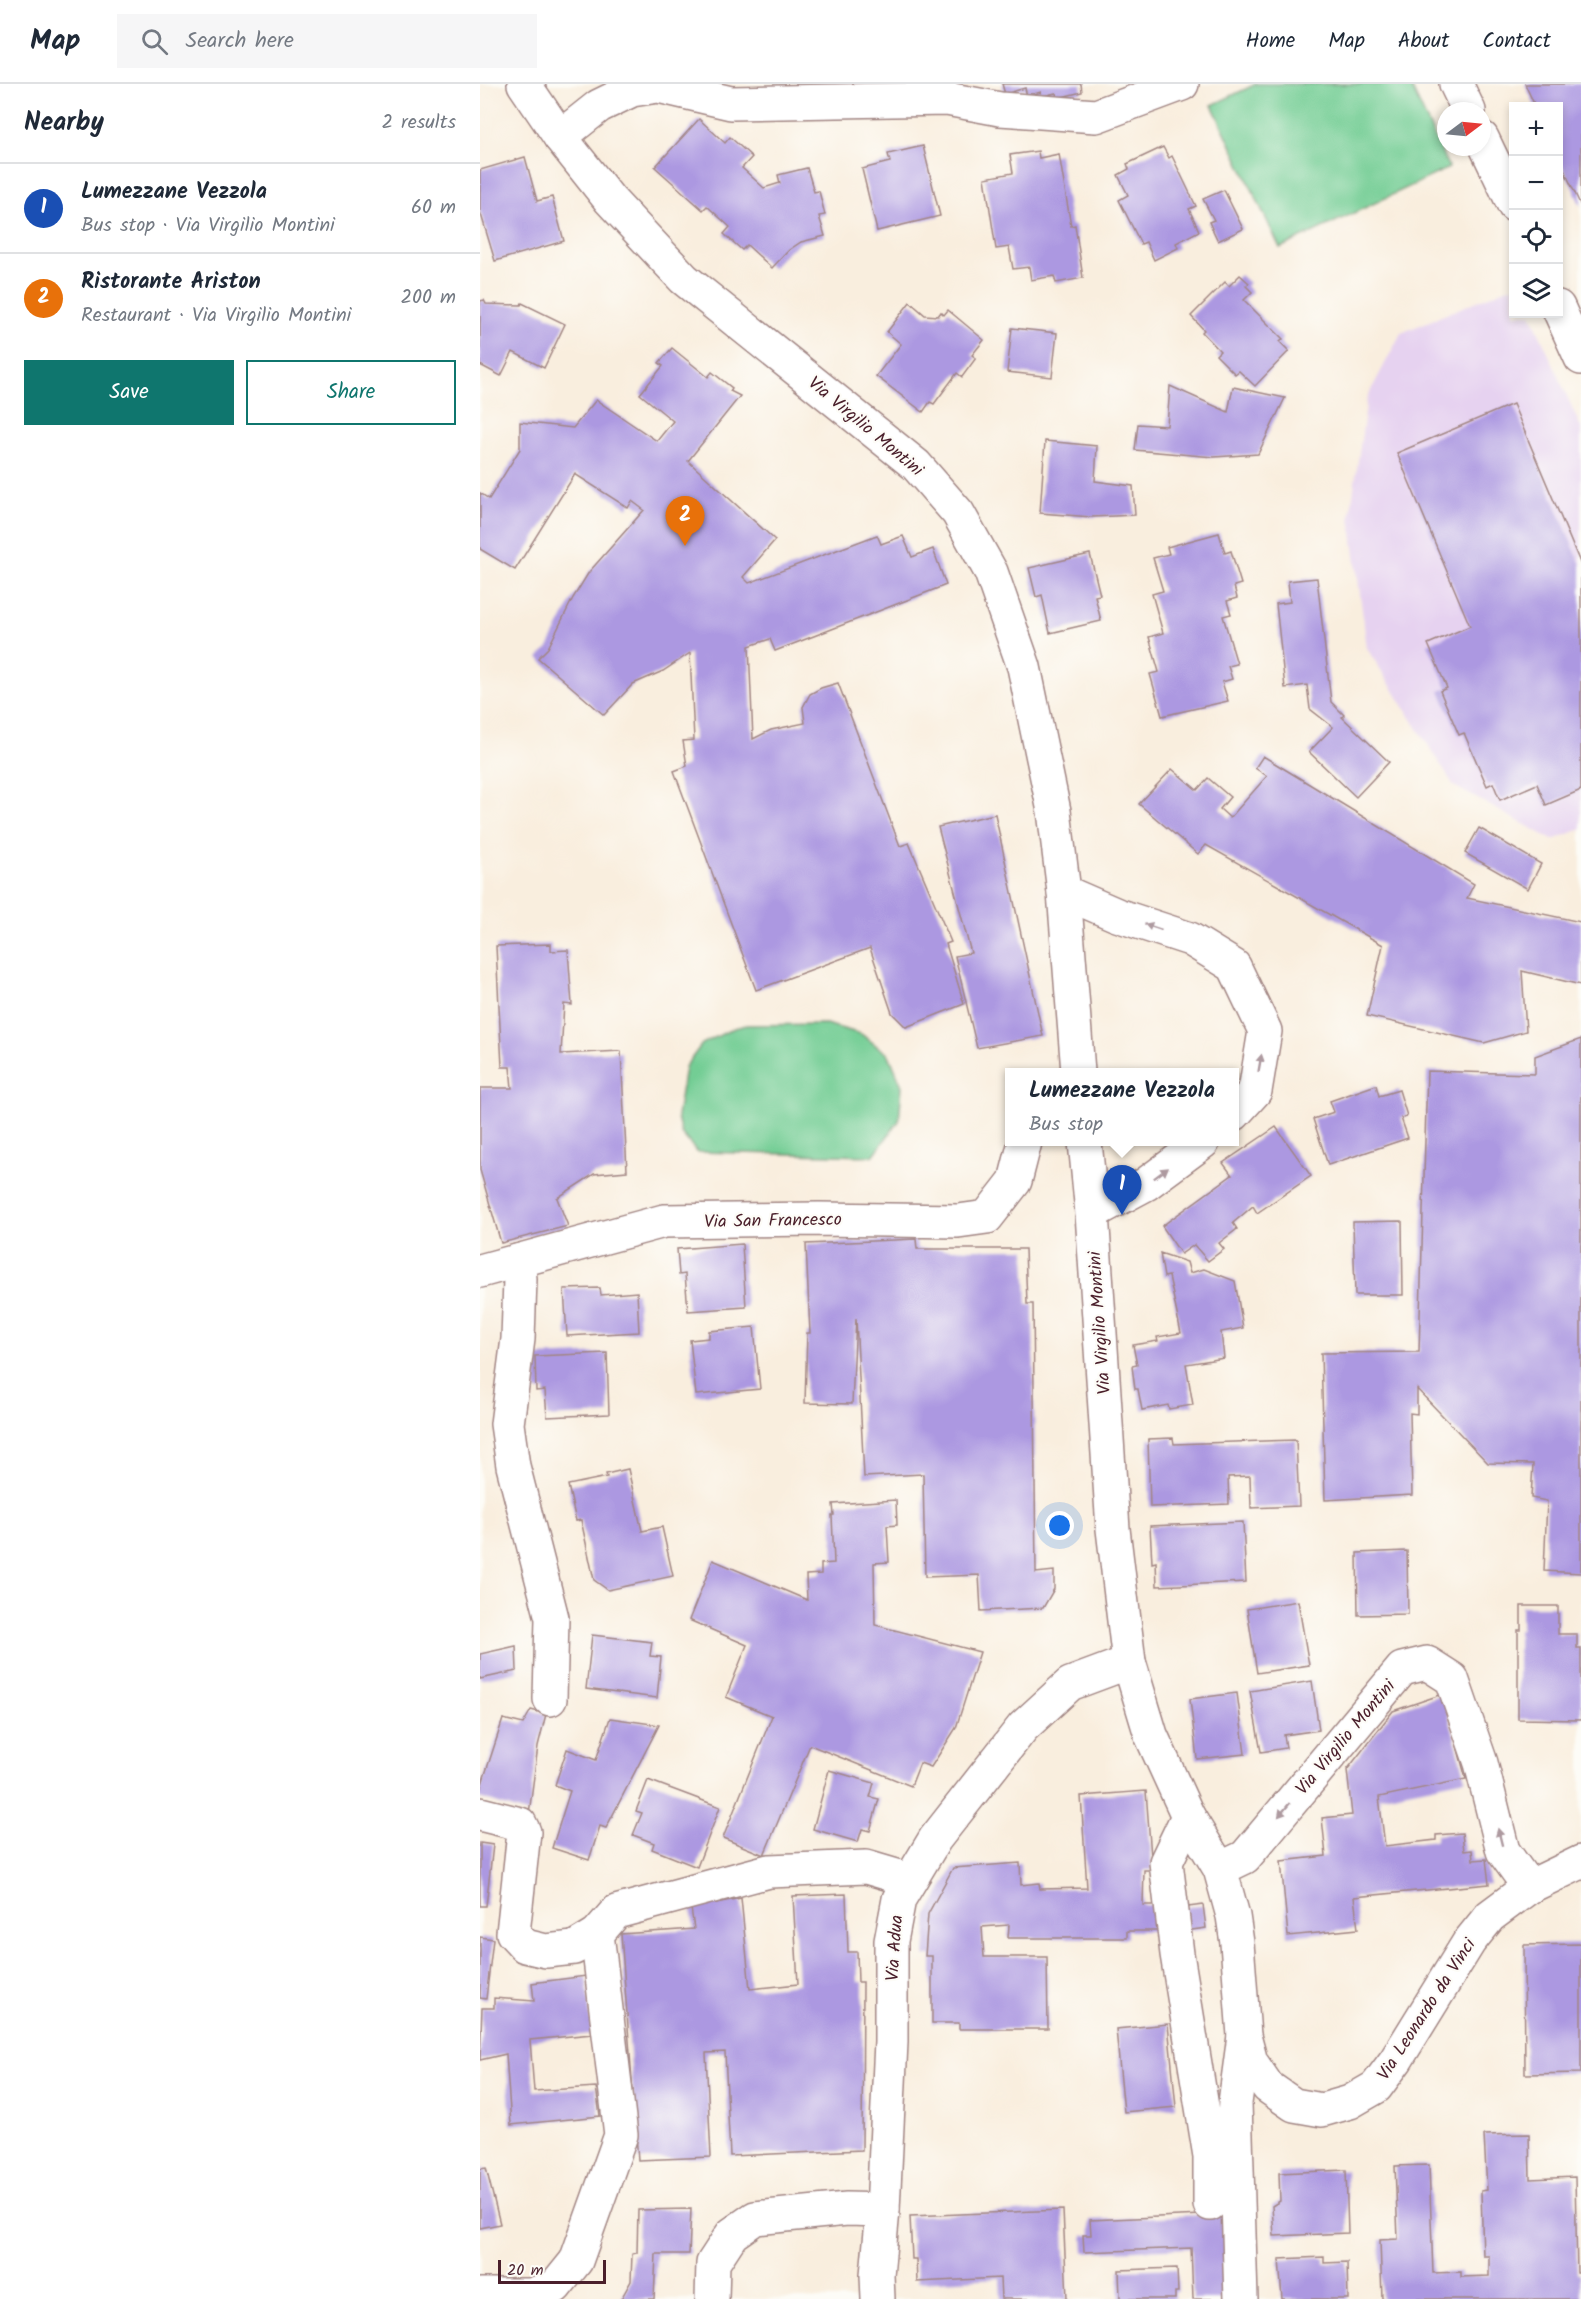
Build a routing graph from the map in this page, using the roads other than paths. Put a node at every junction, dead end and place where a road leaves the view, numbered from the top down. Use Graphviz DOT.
graph roads {
  1 [pos="524,84"];
  2 [pos="1182,84"];
  3 [pos="1456,84"];
  4 [pos="658,85"];
  5 [pos="1134,92"];
  6 [pos="1465,102"];
  7 [pos="560,137"];
  8 [pos="1491,156"];
  9 [pos="1509,195"];
  10 [pos="1563,318"];
  11 [pos="1581,358"];
  12 [pos="1064,892"];
  13 [pos="1078,1068"];
  14 [pos="1239,1108"];
  15 [pos="1024,1146"];
  16 [pos="1085,1146"];
  17 [pos="1198,1146"];
  18 [pos="1092,1213"];
  19 [pos="518,1261"];
  20 [pos="480,1271"];
  21 [pos="1129,1662"];
  22 [pos="550,1699"];
  23 [pos="480,1814"];
  24 [pos="1188,1816"];
  25 [pos="1581,1862"];
  26 [pos="1220,1869"];
  27 [pos="910,1880"];
  28 [pos="1529,1887"];
  29 [pos="597,1934"];
  30 [pos="1244,2036"];
  31 [pos="1210,2204"];
  32 [pos="883,2210"];
  33 [pos="480,2295"];
  34 [pos="712,2299"];
  35 [pos="878,2299"];
  36 [pos="1240,2299"];
  1 -- 7 [label="street, Via Virgilio Montini"];
  2 -- 5 [label="street"];
  3 -- 6 [label="street"];
  4 -- 5 [label="street"];
  4 -- 7 [label="street"];
  7 -- 12 [label="street, Via Virgilio Montini"];
  8 -- 9 [label="street"];
  10 -- 11 [label="street"];
  12 -- 13 [label="street, Via Virgilio Montini"];
  14 -- 12 [label="street, one-way"];
  15 -- 19 [label="street, Via San Francesco"];
  16 -- 18 [label="street, Via Virgilio Montini"];
  18 -- 17 [label="street, one-way"];
  18 -- 21 [label="street, Via Virgilio Montini"];
  19 -- 20 [label="street, Via San Francesco"];
  19 -- 22 [label="street"];
  21 -- 24 [label="street, Via Virgilio Montini"];
  21 -- 27 [label="street, Via Adua"];
  23 -- 29 [label="street"];
  24 -- 26 [label="street, Via Virgilio Montini"];
  24 -- 31 [label="street"];
  25 -- 28 [label="street"];
  28 -- 26 [label="street, Via Virgilio Montini, one-way"];
  26 -- 30 [label="street, Via Leonardo da Vinci"];
  27 -- 29 [label="street"];
  27 -- 32 [label="street, Via Adua"];
  28 -- 30 [label="street, Via Leonardo da Vinci"];
  29 -- 33 [label="street"];
  30 -- 36 [label="street, Via Leonardo da Vinci"];
  32 -- 34 [label="street"];
  32 -- 35 [label="street, Via Adua"];
}
